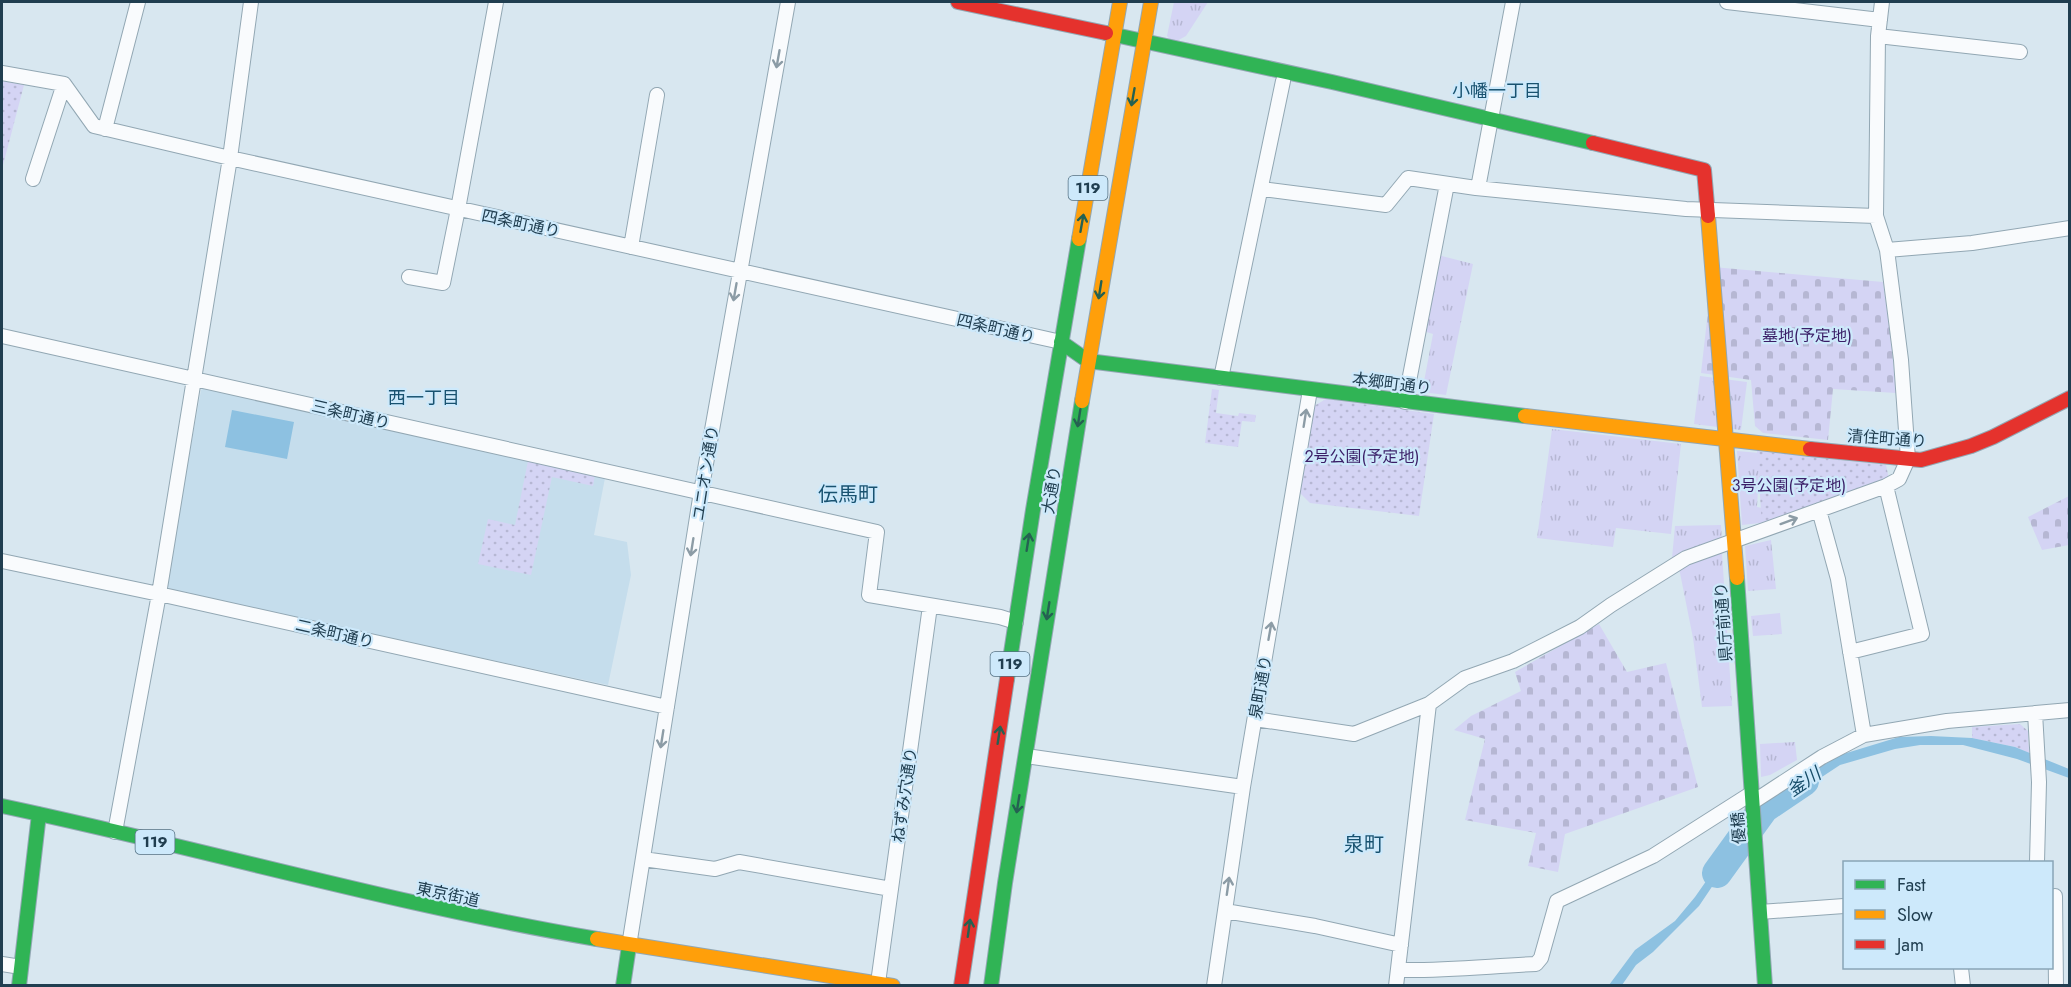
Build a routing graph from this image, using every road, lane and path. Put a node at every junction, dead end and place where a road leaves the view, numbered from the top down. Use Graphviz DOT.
graph roads {
  1 [pos="138,2"];
  2 [pos="251,2"];
  3 [pos="496,2"];
  4 [pos="788,2"];
  5 [pos="958,2"];
  6 [pos="1120,2"];
  7 [pos="1150,2"];
  8 [pos="1513,2"];
  9 [pos="1727,2"];
  10 [pos="1882,2"];
  11 [pos="1880,20"];
  12 [pos="1114,33"];
  13 [pos="1878,36"];
  14 [pos="1143,40"];
  15 [pos="2020,52"];
  16 [pos="2,73"];
  17 [pos="1283,81"];
  18 [pos="64,84"];
  19 [pos="657,95"];
  20 [pos="105,129"];
  21 [pos="230,158"];
  22 [pos="33,179"];
  23 [pos="1447,184"];
  24 [pos="1478,188"];
  25 [pos="1262,189"];
  26 [pos="459,209"];
  27 [pos="1876,216"];
  28 [pos="2070,228"];
  29 [pos="632,247"];
  30 [pos="1887,250"];
  31 [pos="739,270"];
  32 [pos="409,277"];
  33 [pos="2,336"];
  34 [pos="1061,342"];
  35 [pos="1088,361"];
  36 [pos="1221,378"];
  37 [pos="194,379"];
  38 [pos="1310,390"];
  39 [pos="2070,398"];
  40 [pos="1405,402"];
  41 [pos="1726,440"];
  42 [pos="1908,459"];
  43 [pos="1886,486"];
  44 [pos="701,492"];
  45 [pos="1819,510"];
  46 [pos="1734,541"];
  47 [pos="2,561"];
  48 [pos="159,594"];
  49 [pos="930,606"];
  50 [pos="1016,622"];
  51 [pos="1850,652"];
  52 [pos="1429,704"];
  53 [pos="667,707"];
  54 [pos="2070,710"];
  55 [pos="2035,712"];
  56 [pos="1255,719"];
  57 [pos="1864,735"];
  58 [pos="1026,756"];
  59 [pos="1243,787"];
  60 [pos="1752,797"];
  61 [pos="2,806"];
  62 [pos="39,814"];
  63 [pos="115,832"];
  64 [pos="643,859"];
  65 [pos="2037,861"];
  66 [pos="891,889"];
  67 [pos="2070,895"];
  68 [pos="2053,896"];
  69 [pos="1843,906"];
  70 [pos="1225,911"];
  71 [pos="1760,912"];
  72 [pos="1401,945"];
  73 [pos="629,946"];
  74 [pos="2,964"];
  75 [pos="21,967"];
  76 [pos="1962,969"];
  77 [pos="1398,970"];
  78 [pos="853,983"];
  79 [pos="878,983"];
  80 [pos="19,986"];
  81 [pos="623,986"];
  82 [pos="893,986"];
  83 [pos="961,986"];
  84 [pos="991,986"];
  85 [pos="1214,986"];
  86 [pos="1396,986"];
  87 [pos="1765,986"];
  88 [pos="1963,986"];
  89 [pos="2056,986"];
  1 -- 20 [label="street"];
  2 -- 21 [label="street"];
  3 -- 26 [label="street"];
  4 -- 31 [label="street, ユニオン通り, one-way"];
  5 -- 12 [label="main road"];
  6 -- 12 [label="main road, 大通り / 119"];
  7 -- 14 [label="main road, 大通り / 119"];
  8 -- 24 [label="street"];
  9 -- 11 [label="street"];
  10 -- 11 [label="street"];
  11 -- 13 [label="street"];
  12 -- 14 [label="main road"];
  34 -- 12 [label="main road, 大通り / 119, one-way"];
  13 -- 15 [label="street"];
  13 -- 27 [label="street"];
  14 -- 35 [label="main road, 大通り / 119, one-way"];
  14 -- 41 [label="main road, 県庁前通り"];
  16 -- 18 [label="street"];
  17 -- 25 [label="street"];
  18 -- 20 [label="street, 四条町通り"];
  18 -- 22 [label="street"];
  19 -- 29 [label="street"];
  20 -- 21 [label="street, 四条町通り"];
  21 -- 26 [label="street, 四条町通り"];
  21 -- 37 [label="street"];
  23 -- 24 [label="street"];
  23 -- 25 [label="street"];
  23 -- 40 [label="street"];
  24 -- 27 [label="street"];
  25 -- 36 [label="street"];
  26 -- 29 [label="street, 四条町通り"];
  26 -- 32 [label="street"];
  27 -- 30 [label="street"];
  28 -- 30 [label="street"];
  29 -- 31 [label="street, 四条町通り"];
  30 -- 42 [label="street"];
  31 -- 34 [label="street, 四条町通り"];
  31 -- 44 [label="street, ユニオン通り, one-way"];
  33 -- 37 [label="street, 三条町通り"];
  34 -- 35 [label="main road, 本郷町通り"];
  50 -- 34 [label="main road, 大通り / 119, one-way"];
  35 -- 36 [label="main road, 本郷町通り"];
  35 -- 58 [label="main road, 大通り / 119, one-way"];
  36 -- 38 [label="main road, 本郷町通り"];
  37 -- 44 [label="street, 三条町通り"];
  37 -- 48 [label="street"];
  38 -- 40 [label="main road, 本郷町通り"];
  56 -- 38 [label="street, 泉町通り, one-way"];
  39 -- 42 [label="main road, 清住町通り"];
  40 -- 41 [label="main road, 本郷町通り"];
  41 -- 42 [label="main road, 清住町通り"];
  41 -- 46 [label="main road, 県庁前通り"];
  42 -- 43 [label="street"];
  43 -- 45 [label="street"];
  43 -- 51 [label="street"];
  44 -- 49 [label="street, 三条町通り"];
  44 -- 53 [label="street, ユニオン通り, one-way"];
  46 -- 45 [label="street, one-way"];
  45 -- 51 [label="street"];
  46 -- 52 [label="street"];
  46 -- 60 [label="main road, 県庁前通り"];
  47 -- 48 [label="street, 二条町通り"];
  48 -- 53 [label="street, 二条町通り"];
  48 -- 63 [label="street"];
  49 -- 50 [label="street"];
  49 -- 66 [label="street, ねずみ穴通り"];
  83 -- 50 [label="main road, 大通り / 119, one-way"];
  51 -- 57 [label="street"];
  52 -- 56 [label="street"];
  52 -- 72 [label="street"];
  53 -- 64 [label="street, ユニオン通り, one-way"];
  54 -- 55 [label="street"];
  55 -- 57 [label="street"];
  55 -- 65 [label="street"];
  56 -- 59 [label="street, 泉町通り"];
  57 -- 60 [label="street"];
  58 -- 59 [label="street"];
  58 -- 84 [label="main road, 大通り / 119, one-way"];
  70 -- 59 [label="street, 泉町通り, one-way"];
  60 -- 71 [label="main road, 優橋"];
  60 -- 77 [label="street"];
  61 -- 62 [label="main road, 東京街道 / 119"];
  62 -- 63 [label="main road, 東京街道 / 119"];
  62 -- 75 [label="main road"];
  63 -- 73 [label="main road, 東京街道 / 119"];
  64 -- 66 [label="street"];
  64 -- 73 [label="street, ユニオン通り"];
  66 -- 79 [label="street, ねずみ穴通り"];
  67 -- 68 [label="street"];
  68 -- 89 [label="street"];
  69 -- 71 [label="street"];
  70 -- 72 [label="street"];
  70 -- 85 [label="street, 泉町通り"];
  71 -- 87 [label="main road"];
  72 -- 77 [label="street"];
  73 -- 78 [label="main road, 東京街道 / 119"];
  73 -- 81 [label="main road"];
  74 -- 75 [label="street"];
  75 -- 80 [label="main road"];
  76 -- 88 [label="street"];
  77 -- 86 [label="street"];
  78 -- 79 [label="main road, 東京街道 / 119"];
  79 -- 82 [label="main road, 東京街道 / 119"];
}
